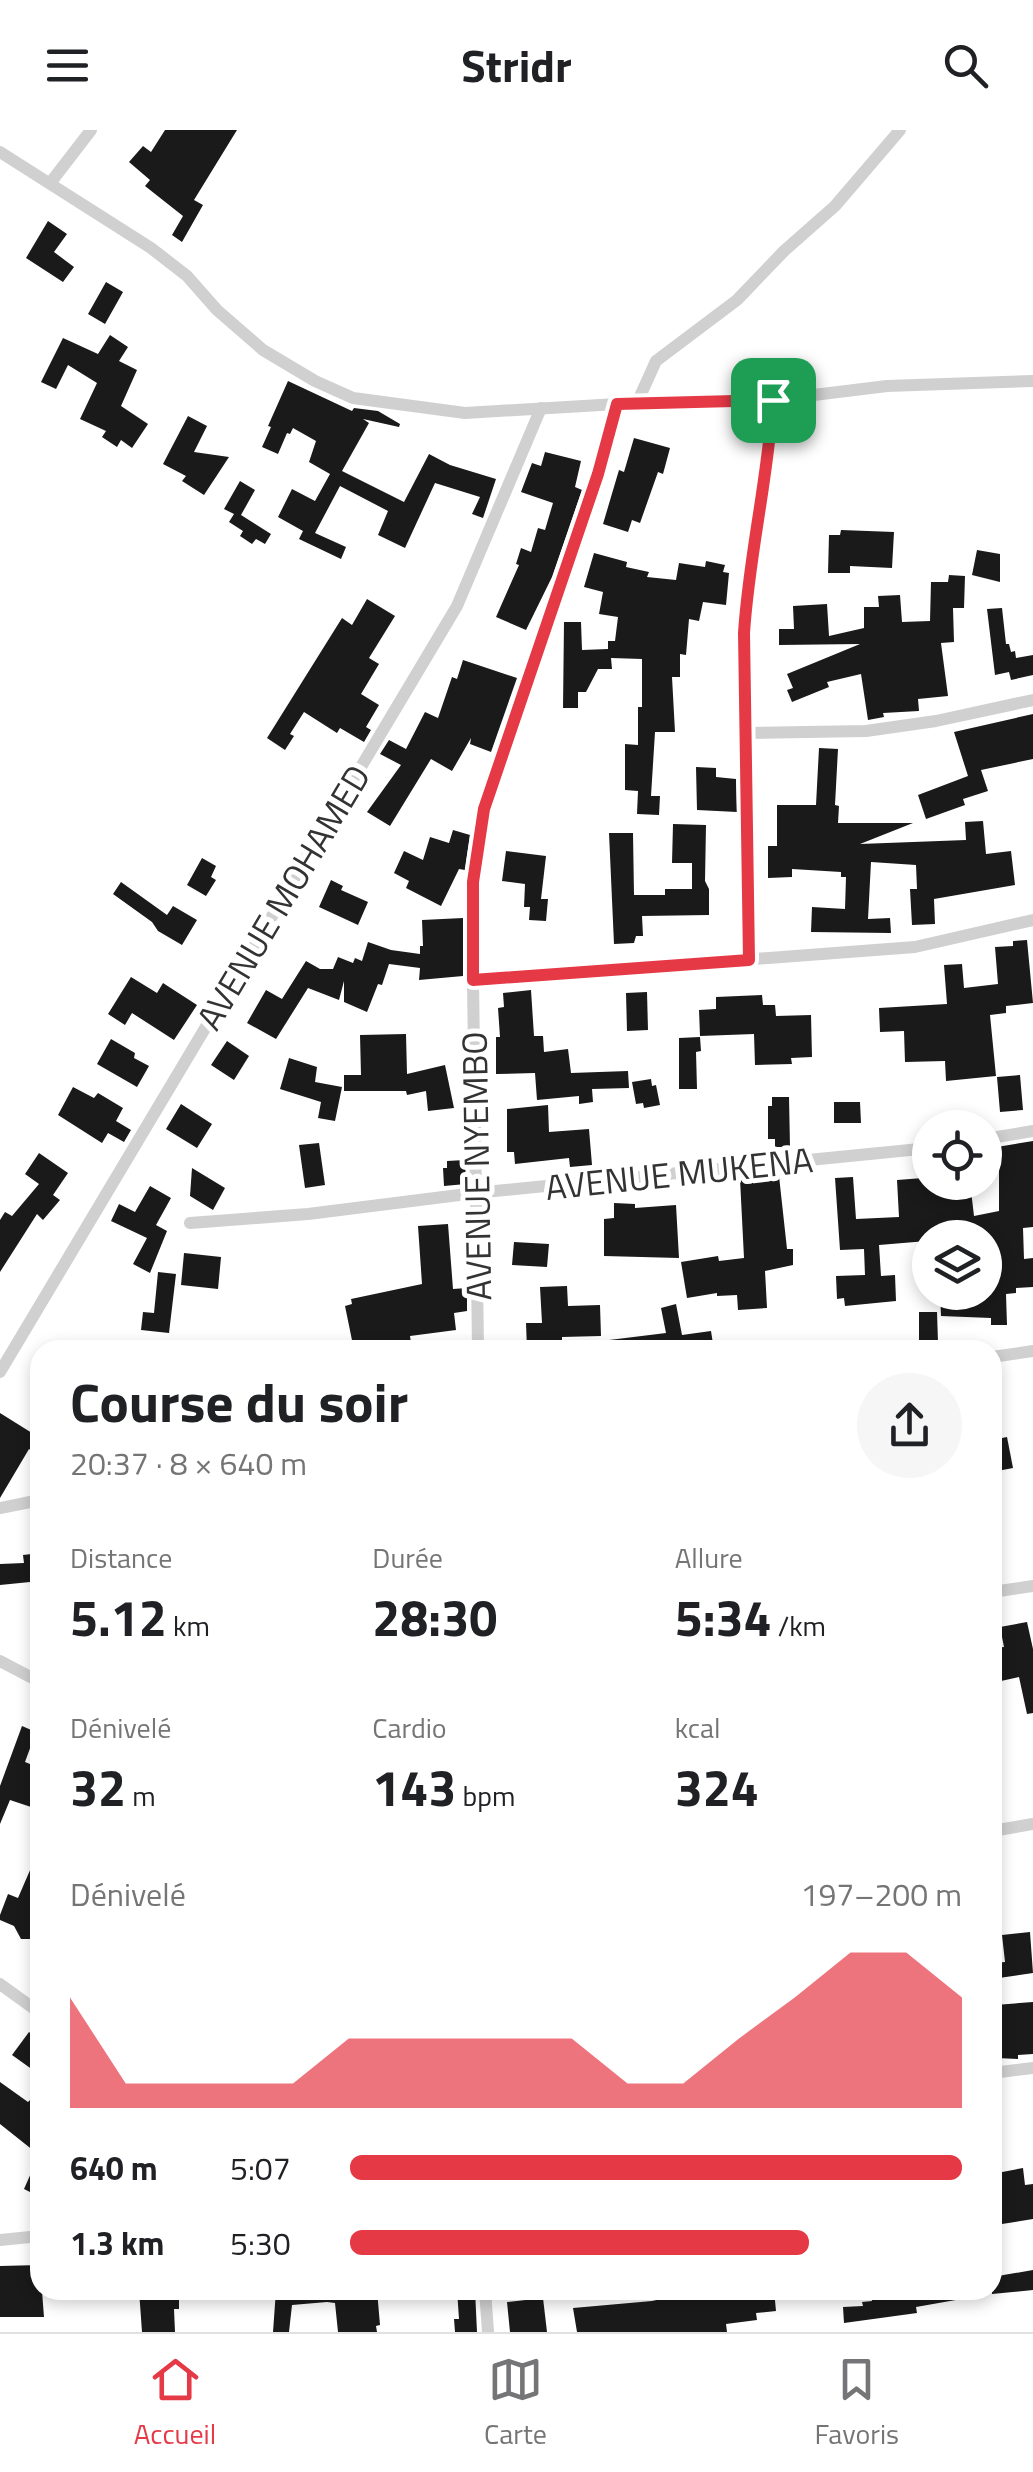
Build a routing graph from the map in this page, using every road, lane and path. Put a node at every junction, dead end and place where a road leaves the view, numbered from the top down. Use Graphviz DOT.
graph roads {
  1 [pos="91,130"];
  2 [pos="900,130"];
  3 [pos="0,152"];
  4 [pos="51,182"];
  5 [pos="1033,381"];
  6 [pos="773,400"];
  7 [pos="617,404"];
  8 [pos="638,404"];
  9 [pos="540,408"];
  10 [pos="1033,700"];
  11 [pos="745,733"];
  12 [pos="1033,920"];
  13 [pos="749,960"];
  14 [pos="473,980"];
  15 [pos="1033,1131"];
  16 [pos="1002,1136"];
  17 [pos="912,1150"];
  18 [pos="476,1193"];
  19 [pos="190,1223"];
  20 [pos="478,1340"];
  21 [pos="1033,1351"];
  22 [pos="1002,1356"];
  23 [pos="0,1372"];
  24 [pos="30,1502"];
  25 [pos="0,1508"];
  26 [pos="1033,1586"];
  27 [pos="1002,1591"];
  28 [pos="0,1660"];
  29 [pos="30,1676"];
  30 [pos="1033,1824"];
  31 [pos="1002,1829"];
  32 [pos="0,1984"];
  33 [pos="30,2006"];
  34 [pos="1033,2068"];
  35 [pos="1002,2072"];
  36 [pos="0,2226"];
  37 [pos="30,2237"];
  38 [pos="20,2238"];
  39 [pos="0,2240"];
  40 [pos="486,2300"];
  41 [pos="488,2332"];
  1 -- 4 [label="street"];
  2 -- 8 [label="street"];
  3 -- 4 [label="street"];
  4 -- 9 [label="street"];
  5 -- 6 [label="street"];
  6 -- 8 [label="street"];
  6 -- 11 [label="street"];
  7 -- 8 [label="street"];
  7 -- 9 [label="street"];
  7 -- 14 [label="street, AVENUE NYEMBO"];
  9 -- 23 [label="street, AVENUE MOHAMED"];
  10 -- 11 [label="street"];
  11 -- 13 [label="street"];
  12 -- 13 [label="street"];
  13 -- 14 [label="street"];
  14 -- 18 [label="street, AVENUE NYEMBO"];
  15 -- 16 [label="street"];
  17 -- 18 [label="street, AVENUE MUKENA"];
  18 -- 19 [label="street, AVENUE MUKENA"];
  18 -- 20 [label="street, AVENUE NYEMBO"];
  21 -- 22 [label="street"];
  24 -- 25 [label="street"];
  26 -- 27 [label="street"];
  28 -- 29 [label="street"];
  30 -- 31 [label="street"];
  32 -- 33 [label="street"];
  34 -- 35 [label="street"];
  36 -- 38 [label="street"];
  37 -- 38 [label="street"];
  38 -- 39 [label="street"];
  40 -- 41 [label="street"];
}
